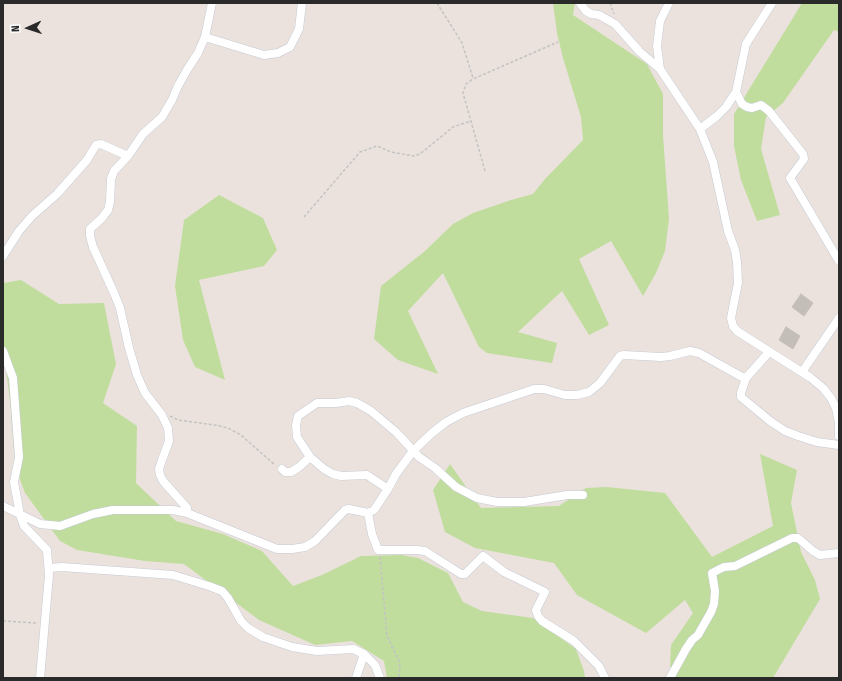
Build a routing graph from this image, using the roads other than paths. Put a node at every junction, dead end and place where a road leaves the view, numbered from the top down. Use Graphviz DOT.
graph roads {
  1 [pos="212,3"];
  2 [pos="302,3"];
  3 [pos="580,3"];
  4 [pos="669,3"];
  5 [pos="772,3"];
  6 [pos="205,37"];
  7 [pos="660,69"];
  8 [pos="736,92"];
  9 [pos="700,129"];
  10 [pos="128,156"];
  11 [pos="3,256"];
  12 [pos="839,261"];
  13 [pos="839,318"];
  14 [pos="3,351"];
  15 [pos="769,352"];
  16 [pos="802,372"];
  17 [pos="746,378"];
  18 [pos="839,436"];
  19 [pos="839,445"];
  20 [pos="413,451"];
  21 [pos="310,457"];
  22 [pos="282,469"];
  23 [pos="388,489"];
  24 [pos="584,495"];
  25 [pos="3,506"];
  26 [pos="186,513"];
  27 [pos="368,513"];
  28 [pos="20,515"];
  29 [pos="839,553"];
  30 [pos="49,568"];
  31 [pos="364,654"];
  32 [pos="40,678"];
  33 [pos="356,678"];
  34 [pos="380,678"];
  35 [pos="605,678"];
  36 [pos="670,678"];
  1 -- 6 [label="street"];
  2 -- 6 [label="street"];
  3 -- 7 [label="street"];
  4 -- 7 [label="street"];
  5 -- 8 [label="street"];
  6 -- 10 [label="street"];
  7 -- 9 [label="street"];
  8 -- 9 [label="street"];
  8 -- 12 [label="street"];
  9 -- 15 [label="street"];
  10 -- 11 [label="street"];
  10 -- 26 [label="street"];
  13 -- 16 [label="street"];
  14 -- 28 [label="street"];
  15 -- 16 [label="street"];
  15 -- 17 [label="street"];
  16 -- 18 [label="street"];
  17 -- 19 [label="street"];
  17 -- 20 [label="street"];
  20 -- 21 [label="street"];
  20 -- 23 [label="street"];
  20 -- 24 [label="street"];
  21 -- 22 [label="street"];
  21 -- 23 [label="street"];
  23 -- 27 [label="street"];
  25 -- 28 [label="street"];
  26 -- 27 [label="street"];
  26 -- 28 [label="street"];
  27 -- 35 [label="street"];
  28 -- 30 [label="street"];
  29 -- 36 [label="street"];
  30 -- 31 [label="street"];
  30 -- 32 [label="street"];
  31 -- 33 [label="street"];
  31 -- 34 [label="street"];
}
